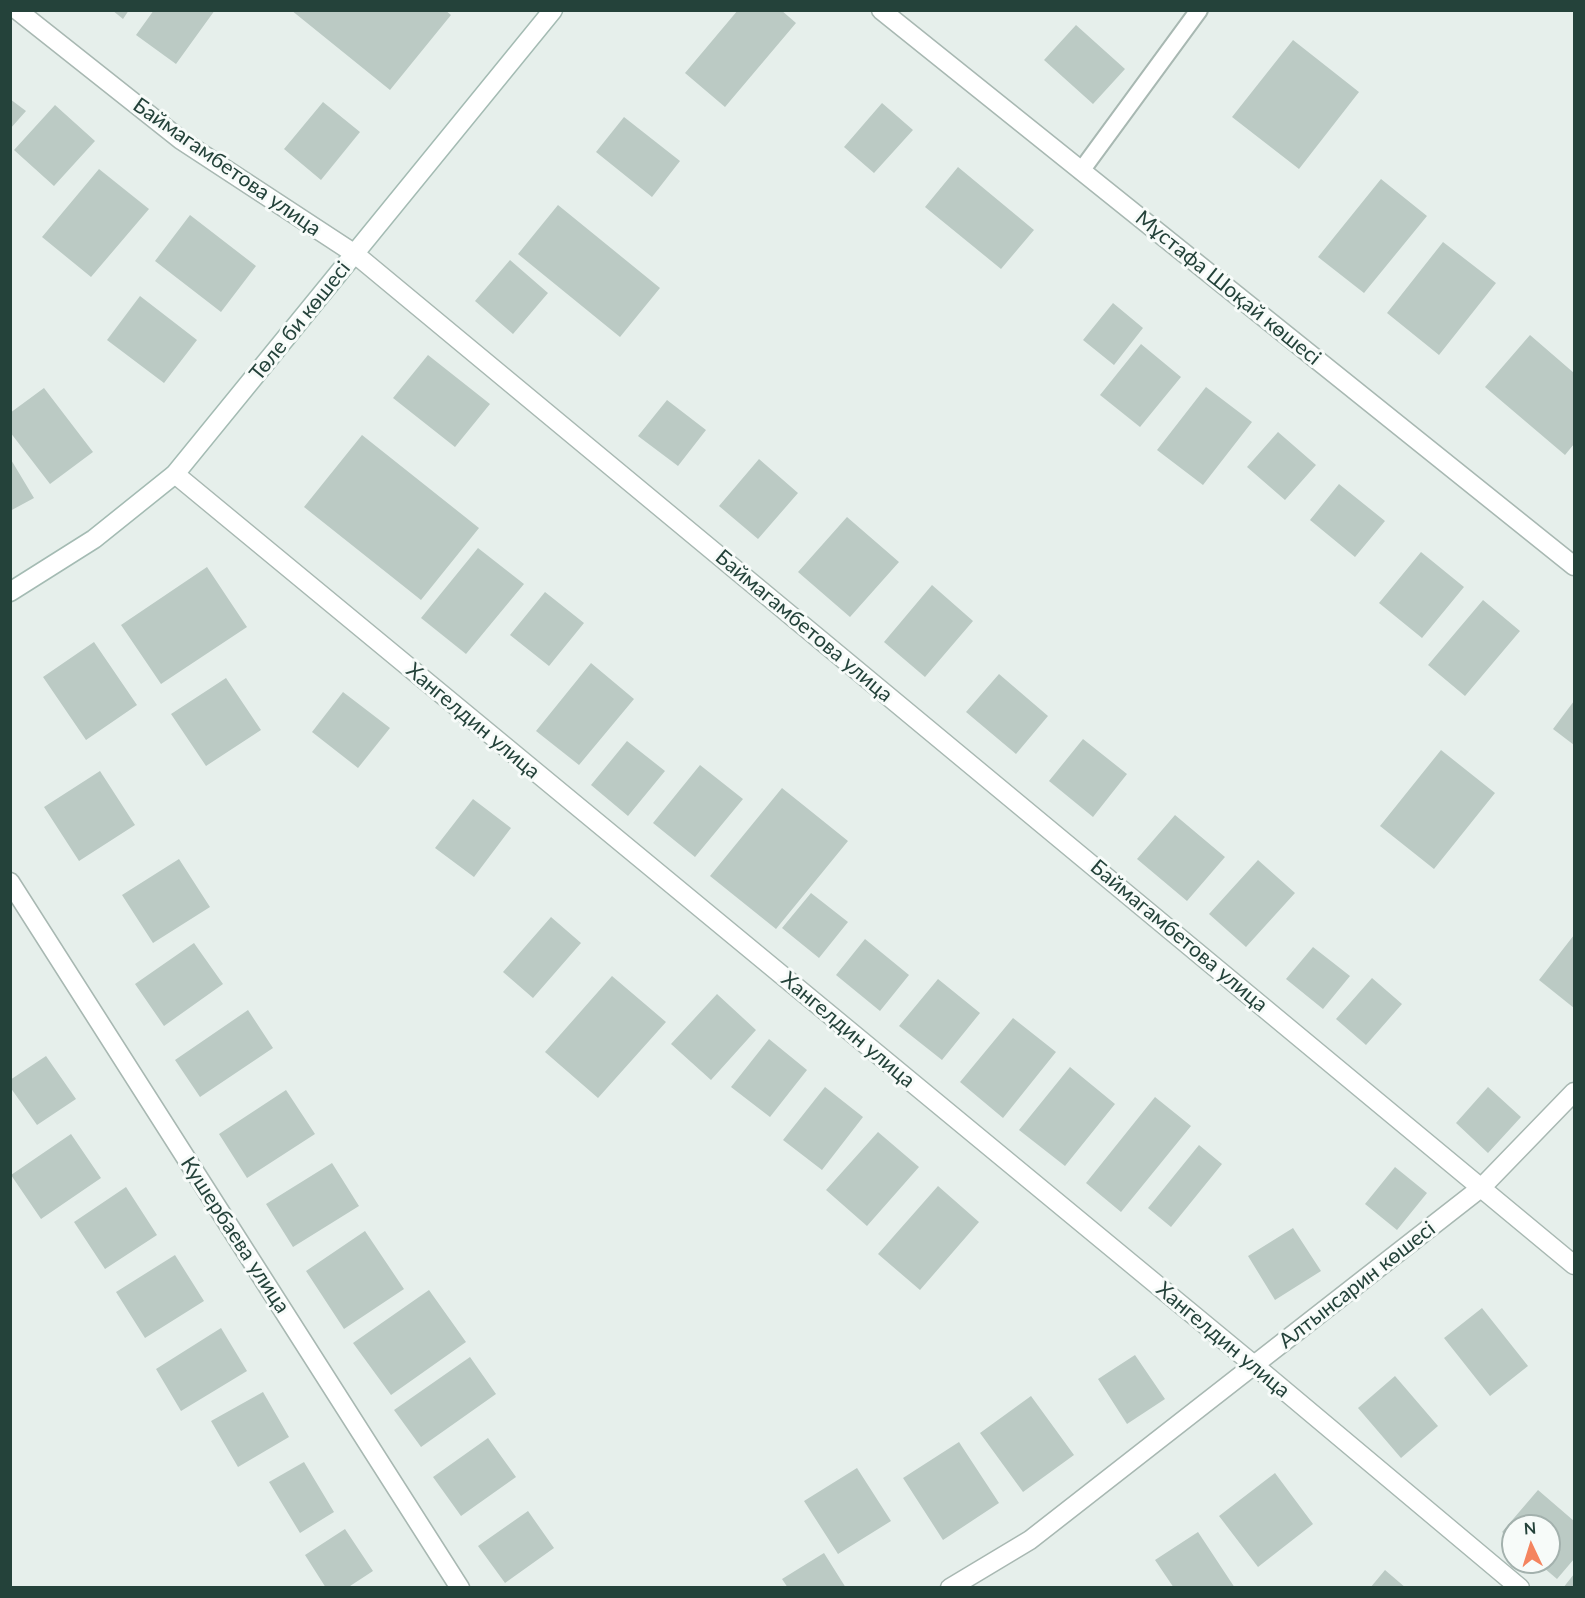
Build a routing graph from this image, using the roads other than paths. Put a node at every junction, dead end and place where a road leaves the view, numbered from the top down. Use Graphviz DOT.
graph roads {
  1 [pos="17,10"];
  2 [pos="553,10"];
  3 [pos="881,10"];
  4 [pos="1199,10"];
  5 [pos="1081,171"];
  6 [pos="355,254"];
  7 [pos="175,474"];
  8 [pos="1575,566"];
  9 [pos="10,592"];
  10 [pos="10,882"];
  11 [pos="1575,1092"];
  12 [pos="1482,1187"];
  13 [pos="1575,1265"];
  14 [pos="1254,1365"];
  15 [pos="460,1587"];
  16 [pos="950,1587"];
  17 [pos="1520,1587"];
  1 -- 6 [label="street, Баймагамбетова улица"];
  2 -- 6 [label="street, Төле би көшесі"];
  3 -- 5 [label="street, Мұстафа Шоқай көшесі"];
  4 -- 5 [label="lane"];
  5 -- 8 [label="street, Мұстафа Шоқай көшесі"];
  6 -- 7 [label="street, Төле би көшесі"];
  6 -- 12 [label="street, Баймагамбетова улица"];
  7 -- 9 [label="street, Төле би көшесі"];
  7 -- 14 [label="street, Хангелдин улица"];
  10 -- 15 [label="street, Кушербаева улица"];
  11 -- 12 [label="street, Алтынсарин көшесі"];
  12 -- 13 [label="street, Баймагамбетова улица"];
  12 -- 14 [label="street, Алтынсарин көшесі"];
  14 -- 16 [label="street, Алтынсарин көшесі"];
  14 -- 17 [label="street, Хангелдин улица"];
}
